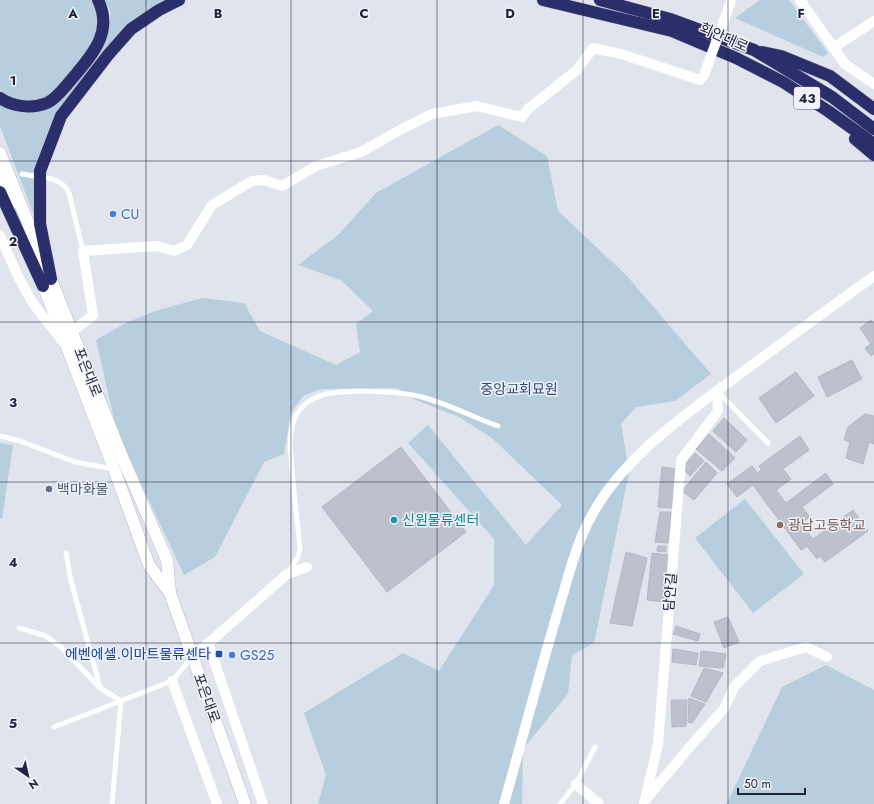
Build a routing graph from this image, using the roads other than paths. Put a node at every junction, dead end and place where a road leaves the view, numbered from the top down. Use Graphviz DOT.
graph roads {
  1 [pos="98,0"];
  2 [pos="180,0"];
  3 [pos="543,0"];
  4 [pos="600,0"];
  5 [pos="731,0"];
  6 [pos="806,2"];
  7 [pos="874,21"];
  8 [pos="833,48"];
  9 [pos="754,50"];
  10 [pos="736,58"];
  11 [pos="874,83"];
  12 [pos="0,98"];
  13 [pos="874,109"];
  14 [pos="874,129"];
  15 [pos="874,144"];
  16 [pos="0,153"];
  17 [pos="874,156"];
  18 [pos="22,174"];
  19 [pos="0,176"];
  20 [pos="35,176"];
  21 [pos="48,178"];
  22 [pos="0,192"];
  23 [pos="0,236"];
  24 [pos="83,251"];
  25 [pos="874,276"];
  26 [pos="47,282"];
  27 [pos="72,332"];
  28 [pos="66,347"];
  29 [pos="716,391"];
  30 [pos="498,426"];
  31 [pos="0,436"];
  32 [pos="768,443"];
  33 [pos="114,469"];
  34 [pos="66,553"];
  35 [pos="307,567"];
  36 [pos="287,574"];
  37 [pos="170,593"];
  38 [pos="19,628"];
  39 [pos="208,643"];
  40 [pos="193,657"];
  41 [pos="827,657"];
  42 [pos="172,681"];
  43 [pos="100,688"];
  44 [pos="121,701"];
  45 [pos="54,727"];
  46 [pos="595,747"];
  47 [pos="576,784"];
  48 [pos="645,802"];
  49 [pos="112,804"];
  50 [pos="217,804"];
  51 [pos="245,804"];
  52 [pos="263,804"];
  53 [pos="504,804"];
  54 [pos="560,804"];
  55 [pos="599,804"];
  1 -- 12 [label="highway"];
  2 -- 26 [label="highway"];
  3 -- 10 [label="highway, 회안대로 / 43"];
  4 -- 9 [label="highway, 회안대로 / 43"];
  5 -- 24 [label="street, bridge"];
  6 -- 8 [label="street"];
  7 -- 8 [label="street"];
  8 -- 11 [label="street"];
  9 -- 13 [label="highway"];
  9 -- 14 [label="highway, 회안대로 / 43"];
  10 -- 15 [label="highway, 회안대로 / 43"];
  10 -- 17 [label="highway"];
  16 -- 26 [label="street, 포은대로"];
  18 -- 20 [label="lane"];
  19 -- 26 [label="street, 포은대로"];
  21 -- 24 [label="lane"];
  22 -- 26 [label="highway"];
  23 -- 28 [label="street"];
  24 -- 27 [label="street"];
  25 -- 29 [label="street"];
  26 -- 27 [label="street, 포은대로"];
  26 -- 28 [label="street, 포은대로"];
  27 -- 37 [label="street, 포은대로"];
  28 -- 33 [label="street, 포은대로"];
  29 -- 32 [label="lane"];
  29 -- 48 [label="street, 담안길"];
  29 -- 53 [label="street"];
  30 -- 36 [label="lane"];
  31 -- 33 [label="lane"];
  33 -- 37 [label="street, 포은대로"];
  34 -- 43 [label="lane"];
  35 -- 36 [label="street"];
  36 -- 39 [label="street"];
  37 -- 40 [label="street, 포은대로"];
  38 -- 43 [label="lane"];
  39 -- 40 [label="street"];
  39 -- 52 [label="street"];
  40 -- 42 [label="lane"];
  40 -- 51 [label="street, 포은대로"];
  41 -- 48 [label="street"];
  42 -- 44 [label="lane"];
  42 -- 50 [label="street"];
  43 -- 44 [label="lane"];
  44 -- 45 [label="lane"];
  44 -- 49 [label="lane"];
  46 -- 47 [label="lane"];
  47 -- 54 [label="lane"];
  47 -- 55 [label="street"];
}
